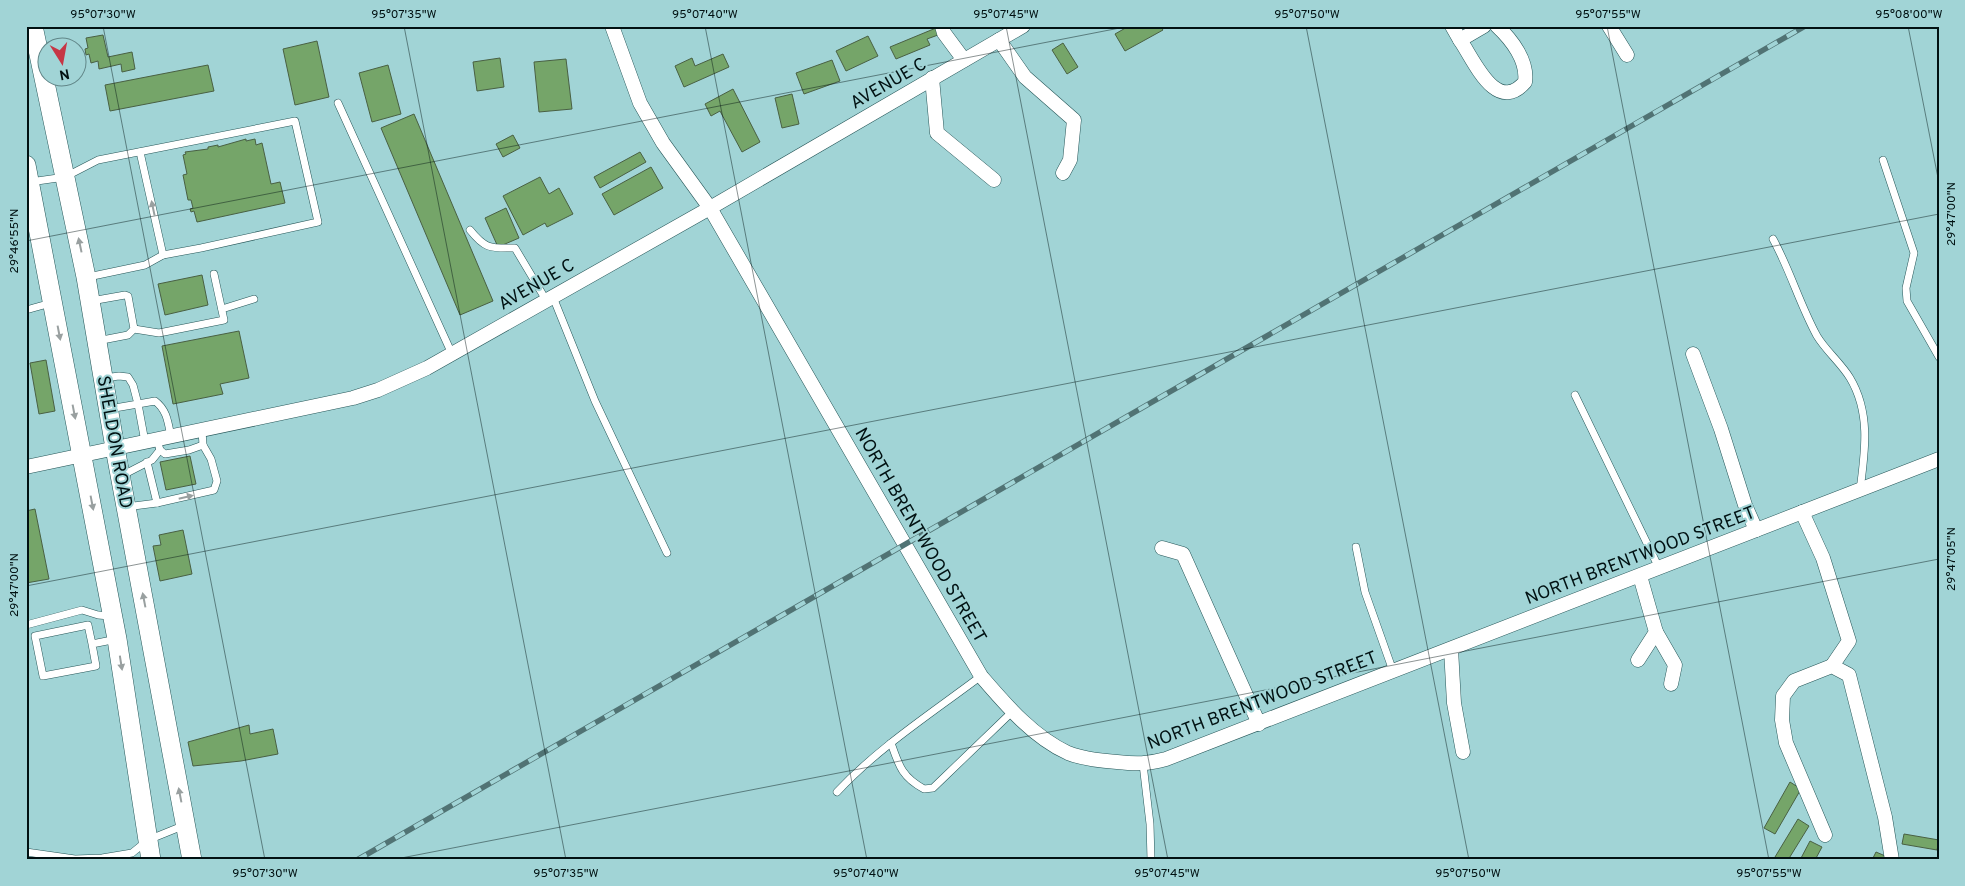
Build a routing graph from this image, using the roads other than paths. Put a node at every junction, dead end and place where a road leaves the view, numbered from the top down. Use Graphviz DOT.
graph roads {
  1 [pos="33,26"];
  2 [pos="612,26"];
  3 [pos="942,26"];
  4 [pos="1023,26"];
  5 [pos="1452,26"];
  6 [pos="1484,26"];
  7 [pos="1497,26"];
  8 [pos="1609,26"];
  9 [pos="999,40"];
  10 [pos="1460,40"];
  11 [pos="1627,55"];
  12 [pos="964,60"];
  13 [pos="932,78"];
  14 [pos="338,103"];
  15 [pos="140,152"];
  16 [pos="1883,160"];
  17 [pos="28,173"];
  18 [pos="1063,173"];
  19 [pos="65,177"];
  20 [pos="994,180"];
  21 [pos="710,208"];
  22 [pos="32,222"];
  23 [pos="470,230"];
  24 [pos="1773,239"];
  25 [pos="163,255"];
  26 [pos="214,274"];
  27 [pos="86,277"];
  28 [pos="254,298"];
  29 [pos="549,298"];
  30 [pos="53,302"];
  31 [pos="90,302"];
  32 [pos="222,308"];
  33 [pos="26,310"];
  34 [pos="134,329"];
  35 [pos="97,341"];
  36 [pos="452,354"];
  37 [pos="1693,354"];
  38 [pos="1939,357"];
  39 [pos="103,378"];
  40 [pos="1575,395"];
  41 [pos="138,404"];
  42 [pos="109,409"];
  43 [pos="202,430"];
  44 [pos="171,437"];
  45 [pos="154,444"];
  46 [pos="203,445"];
  47 [pos="115,448"];
  48 [pos="82,455"];
  49 [pos="1939,459"];
  50 [pos="147,462"];
  51 [pos="26,467"];
  52 [pos="120,476"];
  53 [pos="1860,490"];
  54 [pos="157,503"];
  55 [pos="126,507"];
  56 [pos="1802,512"];
  57 [pos="1756,530"];
  58 [pos="1356,547"];
  59 [pos="1162,548"];
  60 [pos="667,553"];
  61 [pos="1659,568"];
  62 [pos="1640,576"];
  63 [pos="113,616"];
  64 [pos="26,625"];
  65 [pos="150,632"];
  66 [pos="1656,632"];
  67 [pos="118,639"];
  68 [pos="92,644"];
  69 [pos="1451,649"];
  70 [pos="1638,660"];
  71 [pos="1832,666"];
  72 [pos="1393,671"];
  73 [pos="981,676"];
  74 [pos="1671,684"];
  75 [pos="1013,711"];
  76 [pos="1259,724"];
  77 [pos="891,743"];
  78 [pos="1463,752"];
  79 [pos="1144,764"];
  80 [pos="837,792"];
  81 [pos="186,825"];
  82 [pos="1825,835"];
  83 [pos="148,840"];
  84 [pos="26,852"];
  85 [pos="152,860"];
  86 [pos="192,860"];
  87 [pos="1151,860"];
  88 [pos="1892,860"];
  1 -- 19 [label="main road, SHELDON ROAD"];
  2 -- 21 [label="street, NORTH BRENTWOOD STREET"];
  3 -- 12 [label="street"];
  4 -- 9 [label="street, AVENUE C"];
  5 -- 10 [label="street"];
  6 -- 10 [label="street"];
  7 -- 10 [label="street"];
  8 -- 11 [label="street"];
  9 -- 12 [label="street, AVENUE C"];
  9 -- 18 [label="street"];
  12 -- 13 [label="street, AVENUE C"];
  13 -- 20 [label="street"];
  13 -- 21 [label="street, AVENUE C"];
  14 -- 36 [label="lane"];
  15 -- 19 [label="lane"];
  25 -- 15 [label="lane, one-way"];
  15 -- 25 [label="lane"];
  16 -- 38 [label="lane"];
  17 -- 19 [label="lane"];
  17 -- 22 [label="main road, SHELDON ROAD"];
  27 -- 19 [label="main road, SHELDON ROAD, one-way"];
  21 -- 29 [label="street, AVENUE C"];
  21 -- 73 [label="street, NORTH BRENTWOOD STREET"];
  22 -- 30 [label="main road, SHELDON ROAD"];
  23 -- 29 [label="lane"];
  24 -- 53 [label="lane"];
  25 -- 27 [label="lane"];
  26 -- 32 [label="lane"];
  27 -- 31 [label="main road, SHELDON ROAD"];
  28 -- 32 [label="lane"];
  29 -- 36 [label="street, AVENUE C"];
  29 -- 60 [label="lane"];
  30 -- 33 [label="lane"];
  30 -- 48 [label="main road, SHELDON ROAD, one-way"];
  31 -- 34 [label="lane"];
  31 -- 35 [label="main road, SHELDON ROAD"];
  32 -- 34 [label="lane"];
  34 -- 35 [label="lane"];
  35 -- 39 [label="main road, SHELDON ROAD"];
  36 -- 43 [label="street, AVENUE C"];
  37 -- 57 [label="street"];
  39 -- 41 [label="lane"];
  39 -- 42 [label="main road, SHELDON ROAD"];
  40 -- 61 [label="lane"];
  41 -- 42 [label="lane"];
  41 -- 44 [label="lane"];
  41 -- 45 [label="lane"];
  42 -- 47 [label="main road, SHELDON ROAD"];
  43 -- 44 [label="street, AVENUE C"];
  43 -- 46 [label="lane"];
  44 -- 45 [label="street, AVENUE C"];
  45 -- 46 [label="lane"];
  45 -- 47 [label="street, AVENUE C"];
  45 -- 50 [label="lane"];
  54 -- 46 [label="lane, one-way"];
  47 -- 48 [label="street, AVENUE C"];
  47 -- 52 [label="main road, SHELDON ROAD"];
  48 -- 51 [label="street, AVENUE C"];
  48 -- 63 [label="main road, SHELDON ROAD, one-way"];
  49 -- 53 [label="street, NORTH BRENTWOOD STREET"];
  50 -- 52 [label="lane"];
  50 -- 54 [label="lane"];
  52 -- 55 [label="main road, SHELDON ROAD"];
  53 -- 56 [label="street, NORTH BRENTWOOD STREET"];
  54 -- 55 [label="lane"];
  65 -- 55 [label="main road, SHELDON ROAD, one-way"];
  56 -- 57 [label="street, NORTH BRENTWOOD STREET"];
  56 -- 71 [label="street"];
  57 -- 61 [label="street, NORTH BRENTWOOD STREET"];
  58 -- 72 [label="lane"];
  59 -- 76 [label="street"];
  61 -- 62 [label="street, NORTH BRENTWOOD STREET"];
  62 -- 66 [label="street"];
  62 -- 69 [label="street, NORTH BRENTWOOD STREET"];
  63 -- 64 [label="lane"];
  63 -- 67 [label="main road, SHELDON ROAD"];
  65 -- 67 [label="main road"];
  81 -- 65 [label="main road, SHELDON ROAD, one-way"];
  66 -- 70 [label="street"];
  66 -- 74 [label="street"];
  67 -- 68 [label="lane"];
  67 -- 83 [label="main road, SHELDON ROAD, one-way"];
  68 -- 68 [label="lane"];
  69 -- 72 [label="street, NORTH BRENTWOOD STREET"];
  69 -- 78 [label="street"];
  71 -- 82 [label="street"];
  71 -- 88 [label="street"];
  72 -- 76 [label="street, NORTH BRENTWOOD STREET"];
  73 -- 75 [label="street, NORTH BRENTWOOD STREET"];
  73 -- 77 [label="lane"];
  75 -- 77 [label="lane"];
  75 -- 79 [label="street, NORTH BRENTWOOD STREET"];
  76 -- 79 [label="street, NORTH BRENTWOOD STREET"];
  77 -- 80 [label="lane"];
  79 -- 87 [label="lane"];
  81 -- 83 [label="lane"];
  81 -- 86 [label="main road, SHELDON ROAD"];
  83 -- 84 [label="lane"];
  83 -- 85 [label="main road, SHELDON ROAD"];
}
